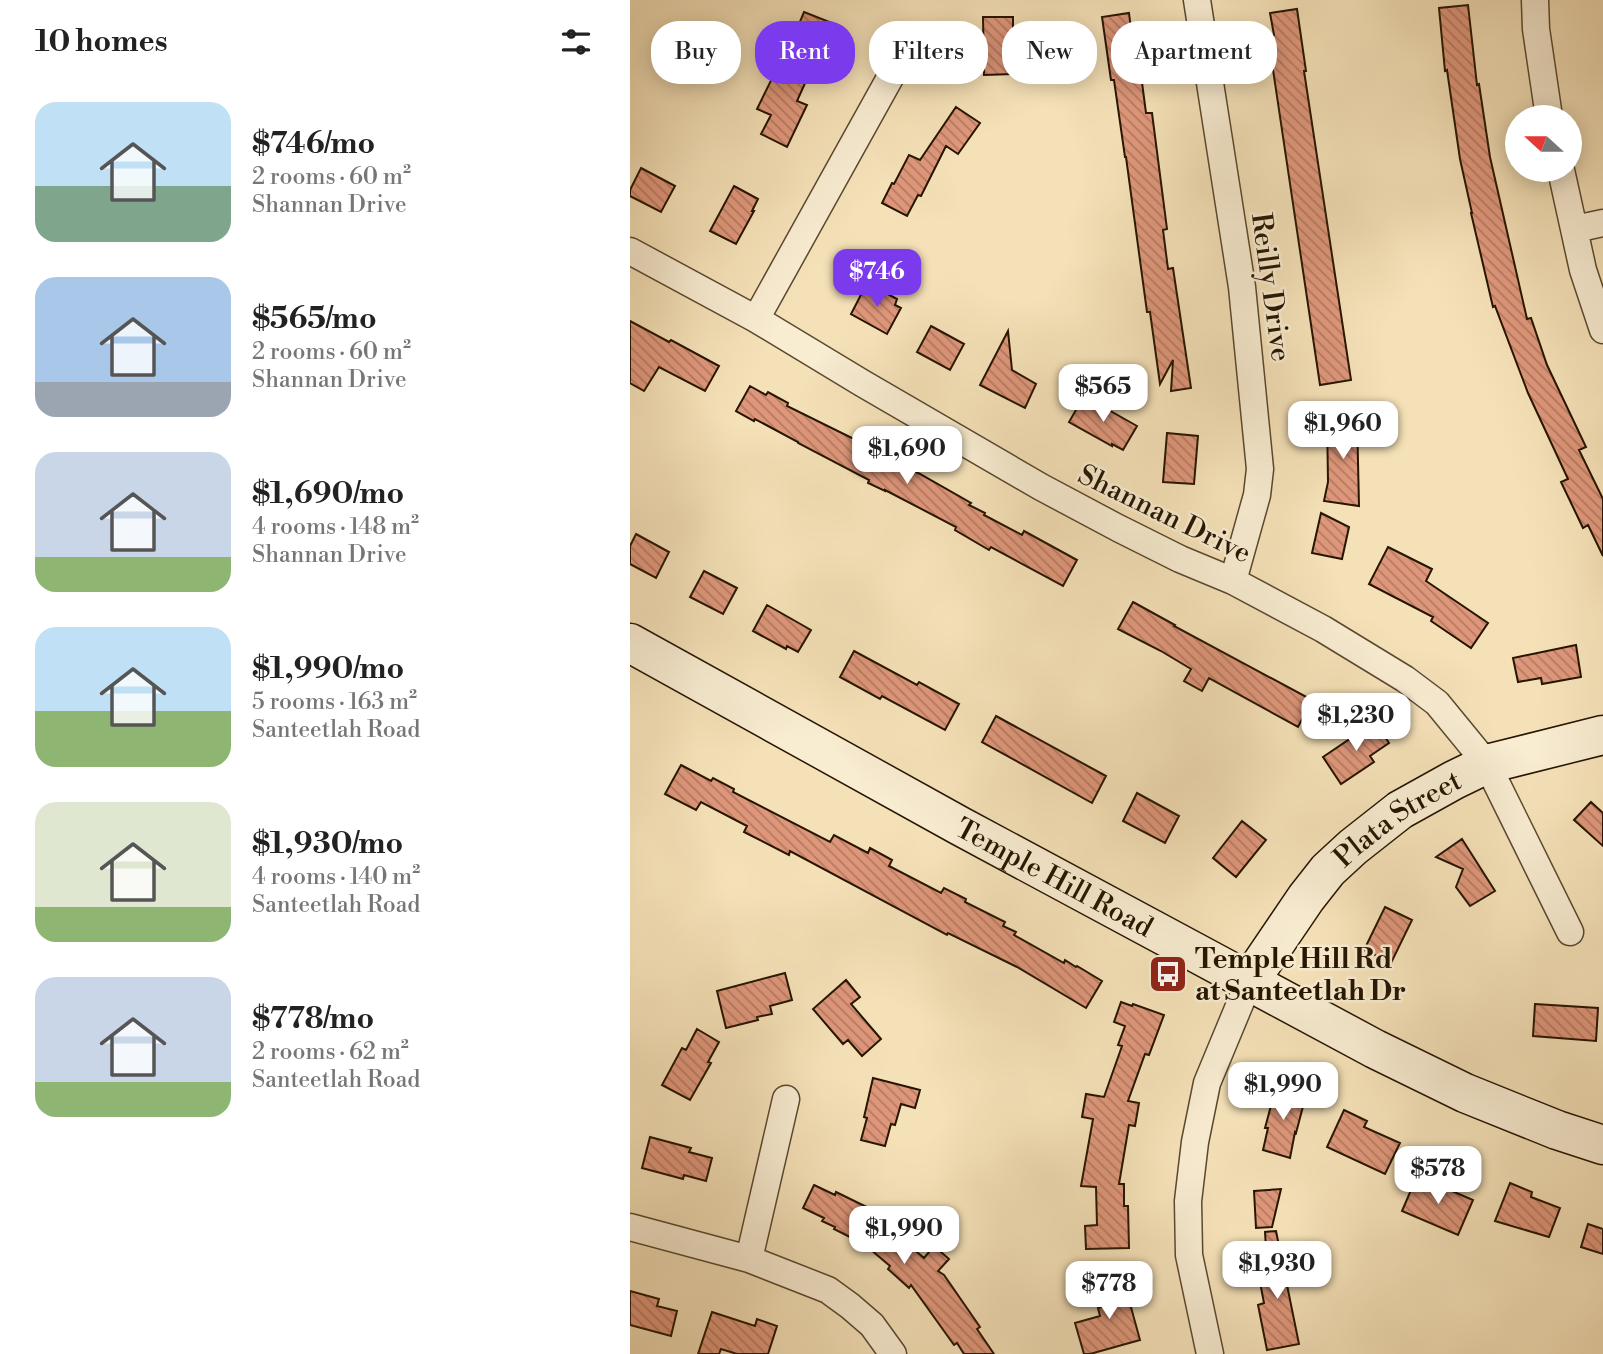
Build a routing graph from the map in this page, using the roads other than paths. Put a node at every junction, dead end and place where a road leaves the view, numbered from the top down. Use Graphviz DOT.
graph roads {
  1 [pos="1197,0"];
  2 [pos="1535,0"];
  3 [pos="887,84"];
  4 [pos="1547,105"];
  5 [pos="1564,182"];
  6 [pos="1603,223"];
  7 [pos="1575,229"];
  8 [pos="630,251"];
  9 [pos="756,319"];
  10 [pos="1603,330"];
  11 [pos="1233,581"];
  12 [pos="630,643"];
  13 [pos="1603,735"];
  14 [pos="1487,764"];
  15 [pos="1570,932"];
  16 [pos="1250,982"];
  17 [pos="786,1099"];
  18 [pos="1603,1145"];
  19 [pos="630,1227"];
  20 [pos="748,1259"];
  21 [pos="893,1354"];
  22 [pos="1210,1354"];
  1 -- 11 [label="street, Reilly Drive"];
  2 -- 4 [label="street"];
  3 -- 9 [label="street"];
  5 -- 7 [label="street"];
  6 -- 7 [label="street"];
  7 -- 10 [label="street"];
  8 -- 9 [label="street, Shannan Drive"];
  9 -- 11 [label="street, Shannan Drive"];
  11 -- 14 [label="street, Shannan Drive"];
  12 -- 16 [label="main road, Temple Hill Road"];
  13 -- 14 [label="main road, Plata Street"];
  14 -- 15 [label="street, Shannan Drive"];
  14 -- 16 [label="main road, Plata Street"];
  16 -- 18 [label="main road, Temple Hill Road"];
  16 -- 22 [label="street"];
  17 -- 20 [label="street"];
  19 -- 20 [label="street"];
  20 -- 21 [label="street"];
}
